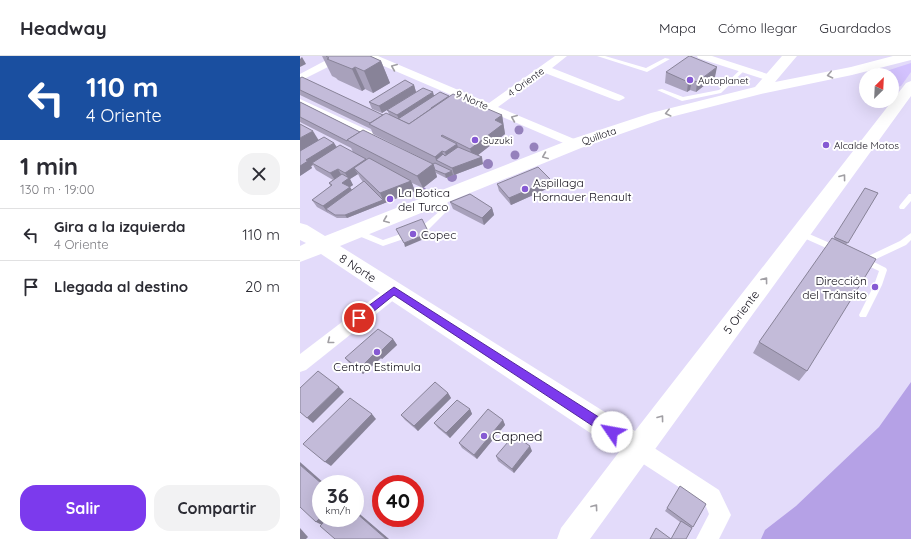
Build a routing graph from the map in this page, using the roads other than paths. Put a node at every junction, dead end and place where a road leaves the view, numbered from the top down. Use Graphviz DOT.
graph roads {
  1 [pos="342,56"];
  2 [pos="369,56"];
  3 [pos="562,56"];
  4 [pos="600,56"];
  5 [pos="702,56"];
  6 [pos="790,56"];
  7 [pos="909,56"];
  8 [pos="667,59"];
  9 [pos="544,69"];
  10 [pos="743,69"];
  11 [pos="852,71"];
  12 [pos="859,72"];
  13 [pos="300,78"];
  14 [pos="765,84"];
  15 [pos="911,86"];
  16 [pos="660,90"];
  17 [pos="619,98"];
  18 [pos="899,98"];
  19 [pos="300,102"];
  20 [pos="686,103"];
  21 [pos="489,108"];
  22 [pos="890,108"];
  23 [pos="368,135"];
  24 [pos="575,144"];
  25 [pos="911,196"];
  26 [pos="902,207"];
  27 [pos="300,230"];
  28 [pos="800,234"];
  29 [pos="911,236"];
  30 [pos="322,245"];
  31 [pos="840,251"];
  32 [pos="300,254"];
  33 [pos="394,290"];
  34 [pos="863,315"];
  35 [pos="300,364"];
  36 [pos="638,449"];
  37 [pos="572,539"];
  38 [pos="707,539"];
  1 -- 13 [label="street"];
  21 -- 2 [label="street, 9 Norte, one-way"];
  3 -- 9 [label="street, 4 Oriente"];
  4 -- 8 [label="lane"];
  5 -- 10 [label="street"];
  6 -- 14 [label="main road"];
  7 -- 11 [label="main road, Quillota"];
  9 -- 17 [label="street"];
  9 -- 21 [label="street, 4 Oriente"];
  10 -- 14 [label="street"];
  10 -- 20 [label="lane"];
  11 -- 12 [label="main road"];
  11 -- 14 [label="main road, Quillota, one-way"];
  14 -- 20 [label="main road, Quillota"];
  15 -- 18 [label="main road, 5 Oriente"];
  16 -- 20 [label="lane"];
  19 -- 23 [label="street"];
  20 -- 24 [label="main road, Quillota, one-way"];
  24 -- 21 [label="street, 9 Norte, one-way"];
  28 -- 22 [label="main road, 5 Oriente, one-way"];
  24 -- 30 [label="main road, Quillota, one-way"];
  25 -- 26 [label="lane"];
  27 -- 30 [label="main road, 8 Norte"];
  28 -- 31 [label="lane"];
  36 -- 28 [label="main road, 5 Oriente, one-way"];
  29 -- 34 [label="lane"];
  30 -- 32 [label="main road, Quillota"];
  30 -- 33 [label="main road, 8 Norte"];
  33 -- 35 [label="street, one-way"];
  33 -- 36 [label="main road, 8 Norte"];
  37 -- 36 [label="main road, 5 Oriente, one-way"];
  36 -- 38 [label="street"];
}
